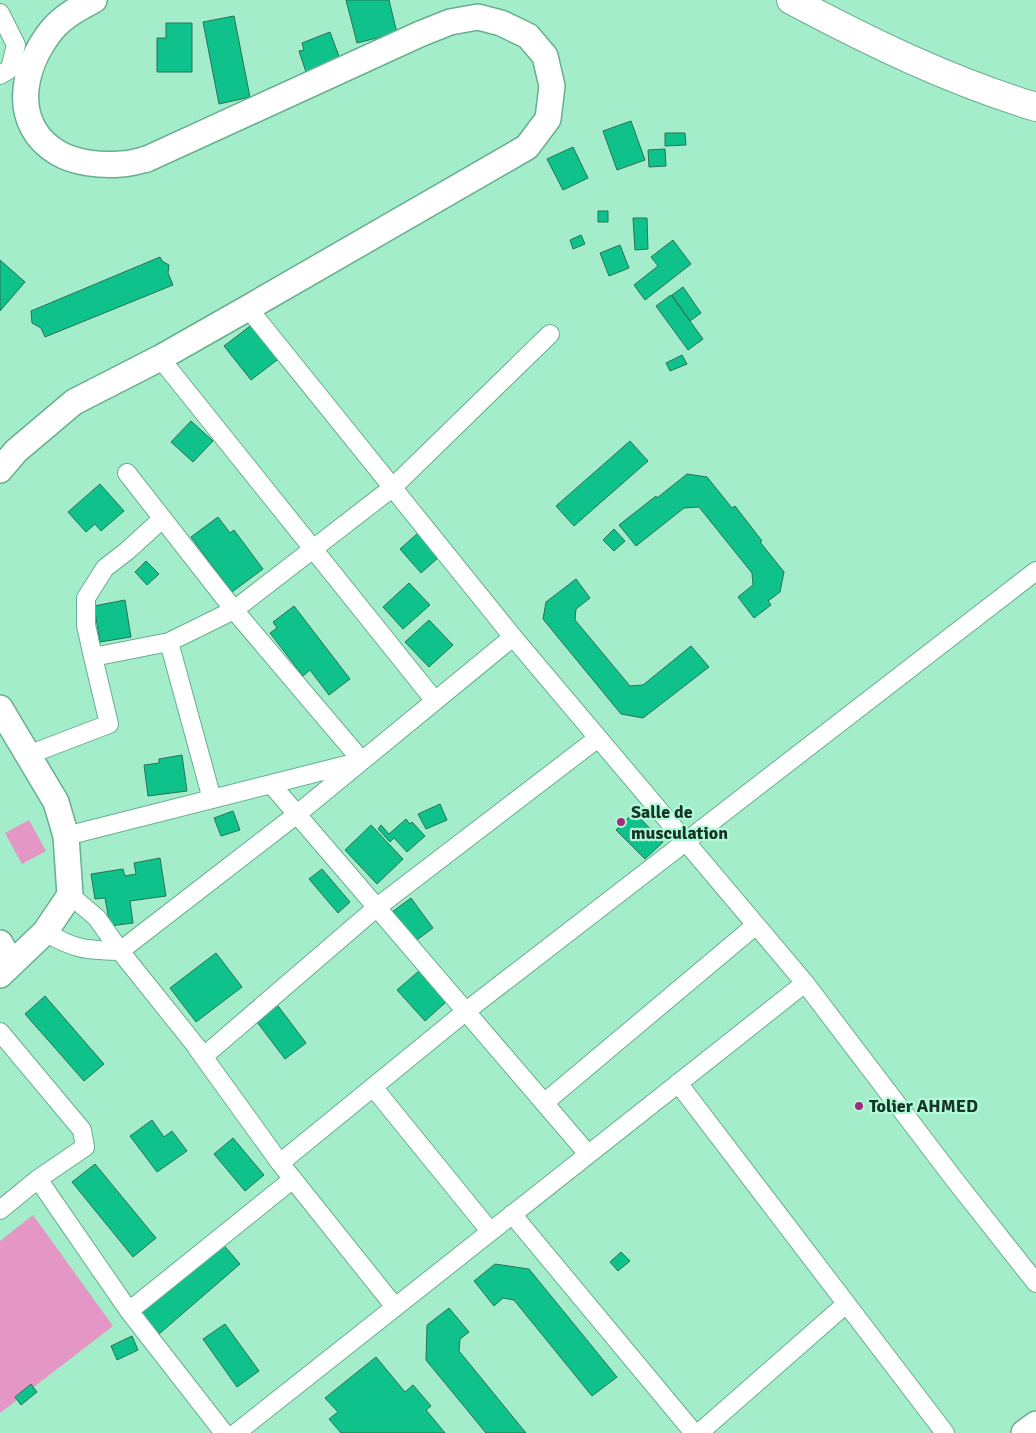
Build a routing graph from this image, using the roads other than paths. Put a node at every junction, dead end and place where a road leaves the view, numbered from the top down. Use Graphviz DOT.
graph roads {
  1 [pos="94,0"];
  2 [pos="791,0"];
  3 [pos="0,13"];
  4 [pos="0,75"];
  5 [pos="1036,107"];
  6 [pos="248,308"];
  7 [pos="550,334"];
  8 [pos="160,358"];
  9 [pos="0,470"];
  10 [pos="127,473"];
  11 [pos="392,488"];
  12 [pos="162,519"];
  13 [pos="314,548"];
  14 [pos="1036,572"];
  15 [pos="234,610"];
  16 [pos="513,637"];
  17 [pos="169,642"];
  18 [pos="93,657"];
  19 [pos="435,701"];
  20 [pos="0,708"];
  21 [pos="598,738"];
  22 [pos="28,755"];
  23 [pos="362,761"];
  24 [pos="271,784"];
  25 [pos="212,800"];
  26 [pos="296,814"];
  27 [pos="66,836"];
  28 [pos="685,841"];
  29 [pos="70,895"];
  30 [pos="376,908"];
  31 [pos="756,925"];
  32 [pos="46,932"];
  33 [pos="120,951"];
  34 [pos="4,960"];
  35 [pos="805,983"];
  36 [pos="466,1012"];
  37 [pos="0,1032"];
  38 [pos="195,1046"];
  39 [pos="678,1083"];
  40 [pos="373,1087"];
  41 [pos="544,1103"];
  42 [pos="588,1154"];
  43 [pos="280,1163"];
  44 [pos="38,1179"];
  45 [pos="293,1179"];
  46 [pos="0,1210"];
  47 [pos="512,1214"];
  48 [pos="490,1231"];
  49 [pos="1036,1283"];
  50 [pos="846,1304"];
  51 [pos="395,1306"];
  52 [pos="129,1311"];
  53 [pos="1036,1424"];
  54 [pos="236,1432"];
  55 [pos="694,1433"];
  56 [pos="699,1433"];
  57 [pos="945,1433"];
  58 [pos="1024,1433"];
  1 -- 6 [label="main road"];
  2 -- 5 [label="main road"];
  3 -- 4 [label="street"];
  6 -- 8 [label="main road"];
  6 -- 11 [label="street"];
  7 -- 11 [label="street"];
  8 -- 9 [label="main road"];
  8 -- 13 [label="street"];
  10 -- 12 [label="street"];
  11 -- 13 [label="street"];
  11 -- 16 [label="street"];
  12 -- 15 [label="street"];
  12 -- 18 [label="street"];
  13 -- 15 [label="street"];
  13 -- 19 [label="street"];
  14 -- 28 [label="street"];
  15 -- 17 [label="street"];
  15 -- 23 [label="street"];
  16 -- 19 [label="street"];
  16 -- 21 [label="street"];
  17 -- 18 [label="street"];
  17 -- 25 [label="street"];
  18 -- 22 [label="street"];
  19 -- 23 [label="street"];
  20 -- 22 [label="main road"];
  21 -- 28 [label="street"];
  21 -- 30 [label="street"];
  22 -- 27 [label="main road"];
  23 -- 24 [label="street"];
  23 -- 26 [label="street"];
  24 -- 25 [label="street"];
  24 -- 26 [label="street"];
  25 -- 27 [label="street"];
  26 -- 30 [label="street"];
  26 -- 33 [label="street"];
  27 -- 29 [label="main road"];
  28 -- 31 [label="street"];
  28 -- 36 [label="street"];
  29 -- 32 [label="main road"];
  29 -- 33 [label="street"];
  30 -- 36 [label="street"];
  30 -- 38 [label="street"];
  31 -- 35 [label="street"];
  31 -- 41 [label="street"];
  32 -- 33 [label="street"];
  32 -- 34 [label="main road"];
  33 -- 38 [label="street"];
  35 -- 39 [label="street"];
  35 -- 49 [label="street"];
  36 -- 40 [label="street"];
  36 -- 41 [label="street"];
  37 -- 44 [label="street"];
  38 -- 43 [label="street"];
  39 -- 42 [label="street"];
  39 -- 50 [label="street"];
  40 -- 43 [label="street"];
  40 -- 48 [label="street"];
  41 -- 42 [label="street"];
  42 -- 47 [label="street"];
  43 -- 45 [label="street"];
  44 -- 46 [label="street"];
  44 -- 52 [label="street"];
  45 -- 51 [label="street"];
  45 -- 52 [label="street"];
  47 -- 48 [label="street"];
  47 -- 55 [label="street"];
  48 -- 51 [label="street"];
  50 -- 56 [label="street"];
  50 -- 57 [label="street"];
  51 -- 54 [label="street"];
  52 -- 54 [label="street"];
  53 -- 58 [label="main road"];
}
